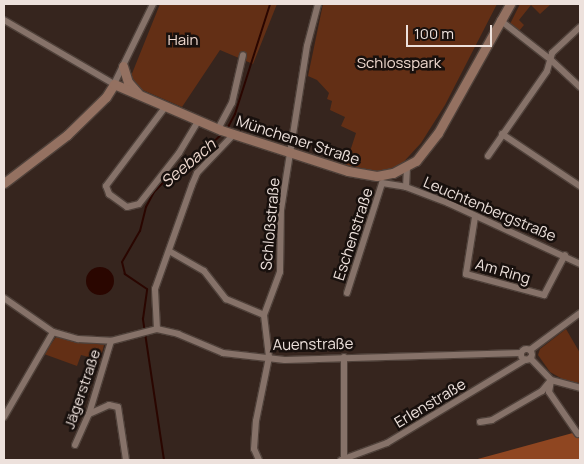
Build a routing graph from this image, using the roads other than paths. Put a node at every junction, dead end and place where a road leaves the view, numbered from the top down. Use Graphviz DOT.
graph roads {
  1 [pos="153,4"];
  2 [pos="318,4"];
  3 [pos="510,4"];
  4 [pos="4,20"];
  5 [pos="500,20"];
  6 [pos="580,27"];
  7 [pos="243,55"];
  8 [pos="550,59"];
  9 [pos="123,66"];
  10 [pos="114,84"];
  11 [pos="580,88"];
  12 [pos="140,95"];
  13 [pos="166,106"];
  14 [pos="198,120"];
  15 [pos="225,131"];
  16 [pos="502,134"];
  17 [pos="291,152"];
  18 [pos="488,156"];
  19 [pos="407,168"];
  20 [pos="379,180"];
  21 [pos="4,183"];
  22 [pos="580,186"];
  23 [pos="406,187"];
  24 [pos="475,217"];
  25 [pos="169,251"];
  26 [pos="565,255"];
  27 [pos="580,264"];
  28 [pos="347,293"];
  29 [pos="4,298"];
  30 [pos="580,313"];
  31 [pos="264,315"];
  32 [pos="157,329"];
  33 [pos="53,332"];
  34 [pos="111,341"];
  35 [pos="530,350"];
  36 [pos="521,354"];
  37 [pos="269,357"];
  38 [pos="344,358"];
  39 [pos="528,358"];
  40 [pos="551,380"];
  41 [pos="580,388"];
  42 [pos="6,409"];
  43 [pos="89,414"];
  44 [pos="4,417"];
  45 [pos="480,422"];
  46 [pos="578,434"];
  47 [pos="76,445"];
  48 [pos="126,460"];
  49 [pos="259,460"];
  50 [pos="343,460"];
  1 -- 9 [label="street"];
  2 -- 17 [label="street, Schloßstraße"];
  3 -- 5 [label="main road, Münchener Straße"];
  4 -- 10 [label="street"];
  5 -- 8 [label="street"];
  5 -- 19 [label="main road, Münchener Straße"];
  6 -- 8 [label="street"];
  7 -- 15 [label="street"];
  8 -- 11 [label="street"];
  8 -- 16 [label="street"];
  9 -- 10 [label="street"];
  9 -- 12 [label="main road"];
  10 -- 12 [label="main road, Münchener Straße"];
  10 -- 21 [label="main road"];
  12 -- 13 [label="main road, Münchener Straße"];
  13 -- 14 [label="main road, Münchener Straße"];
  13 -- 14 [label="street"];
  14 -- 15 [label="main road, Münchener Straße"];
  15 -- 17 [label="main road, Münchener Straße"];
  15 -- 25 [label="street"];
  16 -- 18 [label="street"];
  16 -- 22 [label="street"];
  17 -- 20 [label="main road, Münchener Straße"];
  17 -- 31 [label="street, Schloßstraße"];
  19 -- 20 [label="main road, Münchener Straße"];
  19 -- 23 [label="street, Leuchtenbergstraße"];
  20 -- 23 [label="street, Eschenstraße"];
  20 -- 28 [label="street, Eschenstraße"];
  23 -- 24 [label="street, Leuchtenbergstraße"];
  24 -- 26 [label="street, Leuchtenbergstraße"];
  24 -- 26 [label="street, Am Ring"];
  25 -- 31 [label="street"];
  25 -- 32 [label="street"];
  26 -- 27 [label="street, Leuchtenbergstraße"];
  29 -- 33 [label="street"];
  30 -- 35 [label="street"];
  31 -- 37 [label="street, Schloßstraße"];
  32 -- 34 [label="street"];
  32 -- 37 [label="street, Auenstraße"];
  33 -- 34 [label="street"];
  33 -- 42 [label="street"];
  34 -- 43 [label="street, Jägerstraße"];
  35 -- 36 [label="street"];
  35 -- 39 [label="street"];
  36 -- 38 [label="street, Auenstraße"];
  36 -- 39 [label="street"];
  37 -- 38 [label="street, Auenstraße"];
  37 -- 49 [label="street, Schloßstraße"];
  38 -- 50 [label="street"];
  39 -- 40 [label="street"];
  39 -- 50 [label="street, Erlenstraße"];
  40 -- 41 [label="street"];
  40 -- 45 [label="street"];
  40 -- 46 [label="street"];
  42 -- 44 [label="street"];
  43 -- 47 [label="street, Jägerstraße"];
  43 -- 48 [label="street"];
}
